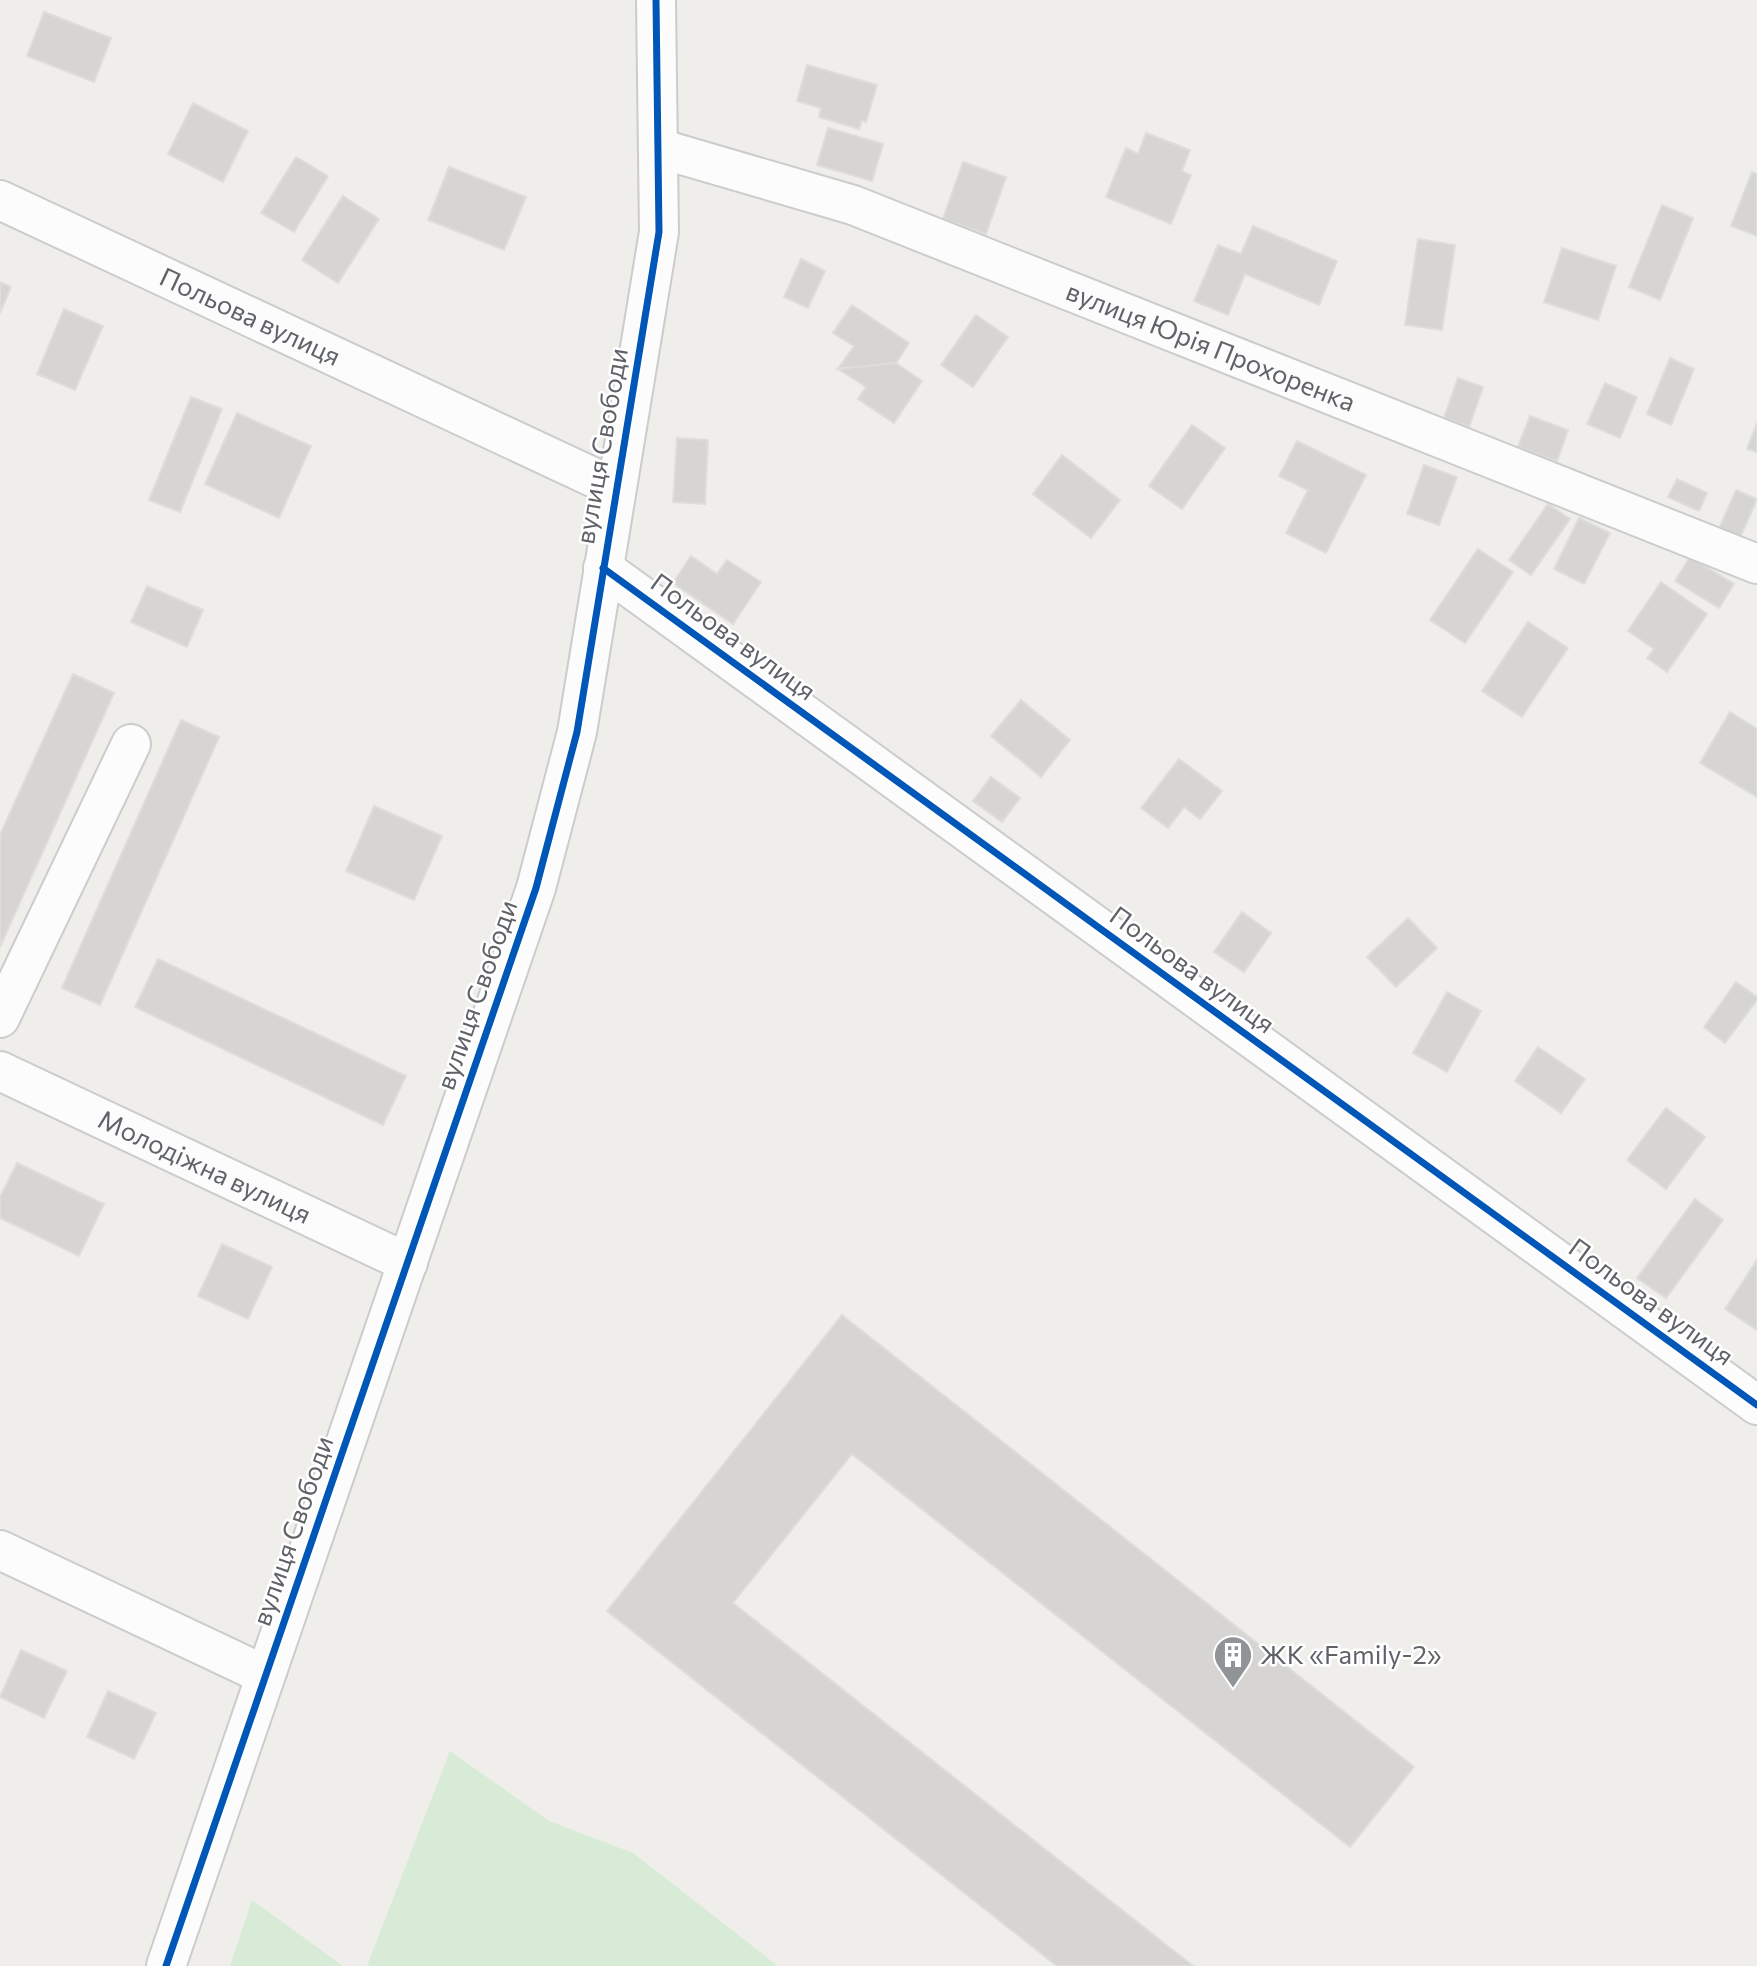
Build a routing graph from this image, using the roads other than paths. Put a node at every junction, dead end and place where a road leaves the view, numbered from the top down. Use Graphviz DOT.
graph roads {
  1 [pos="656,0"];
  2 [pos="657,149"];
  3 [pos="0,200"];
  4 [pos="616,488"];
  5 [pos="1757,564"];
  6 [pos="603,568"];
  7 [pos="131,744"];
  8 [pos="0,1018"];
  9 [pos="0,1071"];
  10 [pos="408,1263"];
  11 [pos="1757,1405"];
  12 [pos="0,1550"];
  13 [pos="265,1675"];
  14 [pos="166,1966"];
  1 -- 2 [label="street, вулиця Свободи"];
  2 -- 4 [label="street, вулиця Свободи"];
  2 -- 5 [label="street, вулиця Юрія Прохоренка"];
  3 -- 4 [label="street, Польова вулиця"];
  4 -- 6 [label="street, вулиця Свободи"];
  6 -- 10 [label="street, вулиця Свободи"];
  6 -- 11 [label="street, Польова вулиця"];
  7 -- 8 [label="street"];
  9 -- 10 [label="street, Молодіжна вулиця"];
  10 -- 13 [label="street, вулиця Свободи"];
  12 -- 13 [label="street"];
  13 -- 14 [label="street, вулиця Свободи"];
}
